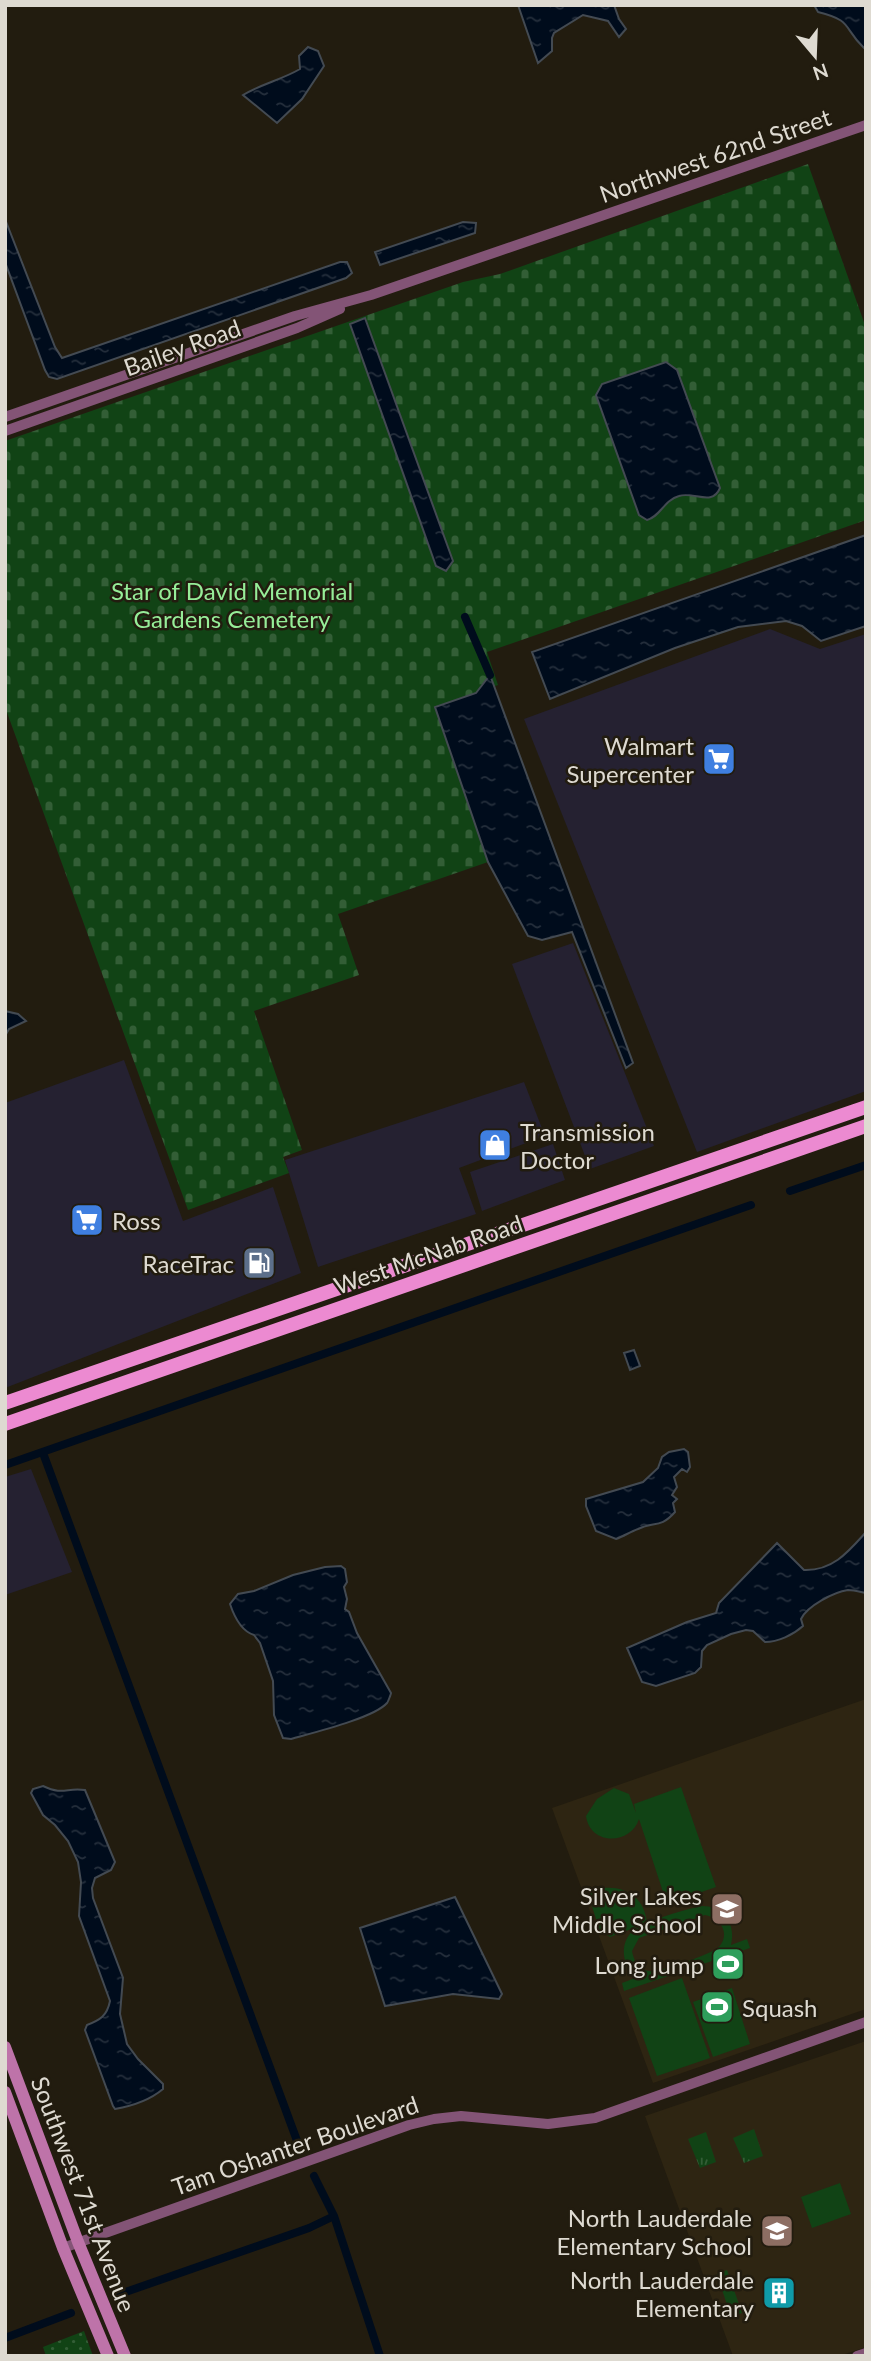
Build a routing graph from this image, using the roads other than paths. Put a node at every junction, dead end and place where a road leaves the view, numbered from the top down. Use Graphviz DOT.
graph roads {
  1 [pos="866,125"];
  2 [pos="578,224"];
  3 [pos="371,295"];
  4 [pos="5,417"];
  5 [pos="5,431"];
  6 [pos="866,1107"];
  7 [pos="866,1126"];
  8 [pos="5,1404"];
  9 [pos="5,1424"];
  10 [pos="866,2022"];
  11 [pos="5,2047"];
  12 [pos="5,2075"];
  13 [pos="19,2083"];
  14 [pos="5,2091"];
  15 [pos="31,2115"];
  16 [pos="78,2242"];
  17 [pos="63,2248"];
  18 [pos="866,2353"];
  19 [pos="108,2356"];
  20 [pos="125,2356"];
  21 [pos="857,2356"];
  1 -- 2 [label="street, Northwest 62nd Street"];
  2 -- 3 [label="street, Bailey Road"];
  3 -- 4 [label="street, Bailey Road"];
  3 -- 5 [label="street, Bailey Road"];
  6 -- 8 [label="main road, West McNab Road"];
  7 -- 9 [label="main road, West McNab Road"];
  10 -- 16 [label="street, Tam Oshanter Boulevard"];
  11 -- 13 [label="main road, Southwest 71st Avenue"];
  12 -- 13 [label="main road"];
  13 -- 15 [label="main road, Southwest 71st Avenue"];
  14 -- 15 [label="main road"];
  14 -- 17 [label="main road, Southwest 71st Avenue"];
  15 -- 16 [label="main road, Southwest 71st Avenue"];
  16 -- 17 [label="street, Tam Oshanter Boulevard"];
  16 -- 20 [label="main road, Southwest 71st Avenue"];
  17 -- 19 [label="main road, Southwest 71st Avenue"];
  18 -- 21 [label="street"];
}
